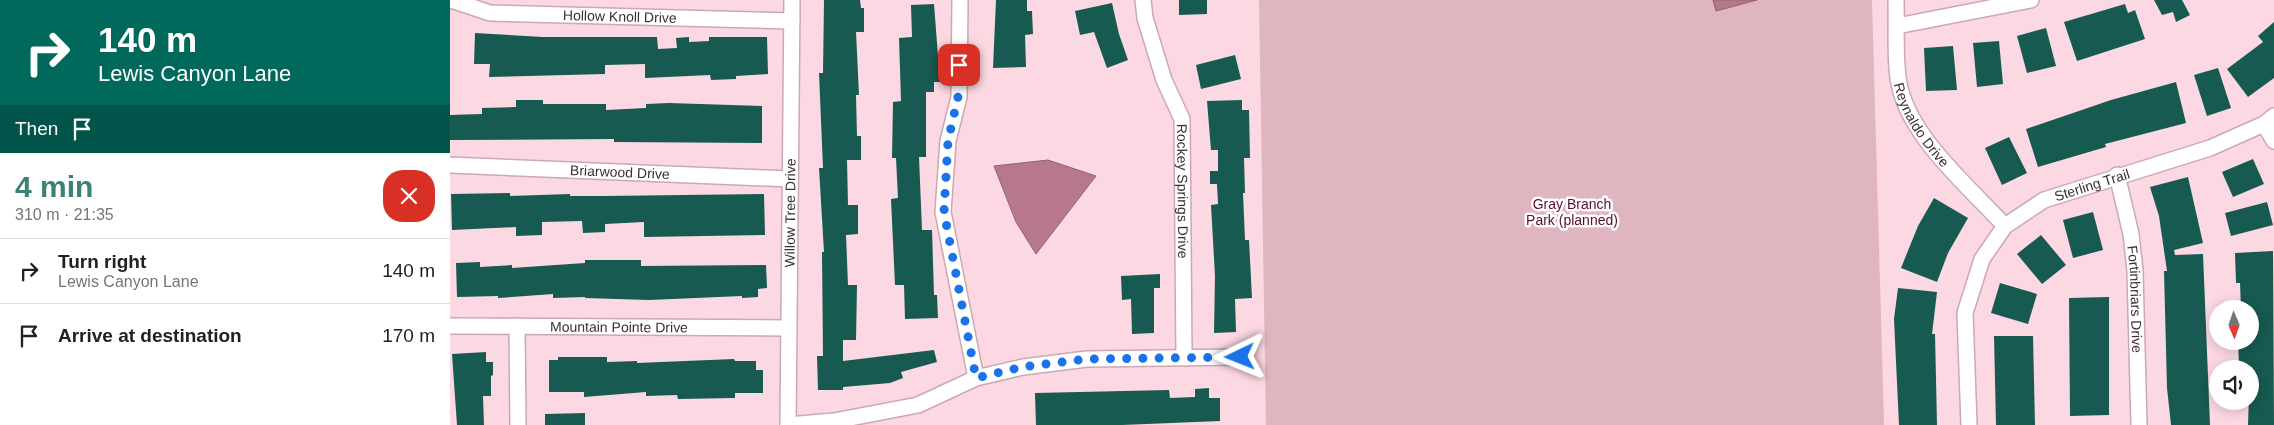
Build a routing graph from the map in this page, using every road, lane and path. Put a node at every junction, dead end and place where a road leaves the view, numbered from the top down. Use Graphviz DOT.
graph roads {
  1 [pos="450,0"];
  2 [pos="792,0"];
  3 [pos="960,0"];
  4 [pos="1143,0"];
  5 [pos="1896,0"];
  6 [pos="2031,0"];
  7 [pos="792,21"];
  8 [pos="1896,26"];
  9 [pos="2269,120"];
  10 [pos="2274,141"];
  11 [pos="450,165"];
  12 [pos="2117,175"];
  13 [pos="790,179"];
  14 [pos="2005,226"];
  15 [pos="450,326"];
  16 [pos="517,326"];
  17 [pos="788,328"];
  18 [pos="1240,357"];
  19 [pos="1184,358"];
  20 [pos="976,378"];
  21 [pos="518,425"];
  22 [pos="788,425"];
  23 [pos="1969,425"];
  24 [pos="2139,425"];
  1 -- 7 [label="street, Hollow Knoll Drive"];
  2 -- 7 [label="street, Willow Tree Drive"];
  3 -- 20 [label="street"];
  4 -- 19 [label="street, Rockey Springs Drive"];
  5 -- 8 [label="street, Reynaldo Drive"];
  6 -- 8 [label="street"];
  7 -- 13 [label="street, Willow Tree Drive"];
  8 -- 14 [label="street, Reynaldo Drive"];
  9 -- 10 [label="street"];
  9 -- 12 [label="street, Sterling Trail"];
  11 -- 13 [label="street, Briarwood Drive"];
  12 -- 14 [label="street, Sterling Trail"];
  12 -- 24 [label="street, Fortinbriars Drive"];
  13 -- 17 [label="street, Willow Tree Drive"];
  14 -- 23 [label="street, Sterling Trail"];
  15 -- 16 [label="street, Mountain Pointe Drive"];
  16 -- 17 [label="street, Mountain Pointe Drive"];
  16 -- 21 [label="street"];
  17 -- 22 [label="street, Willow Tree Drive"];
  18 -- 19 [label="street"];
  19 -- 20 [label="street"];
  20 -- 22 [label="street"];
}
